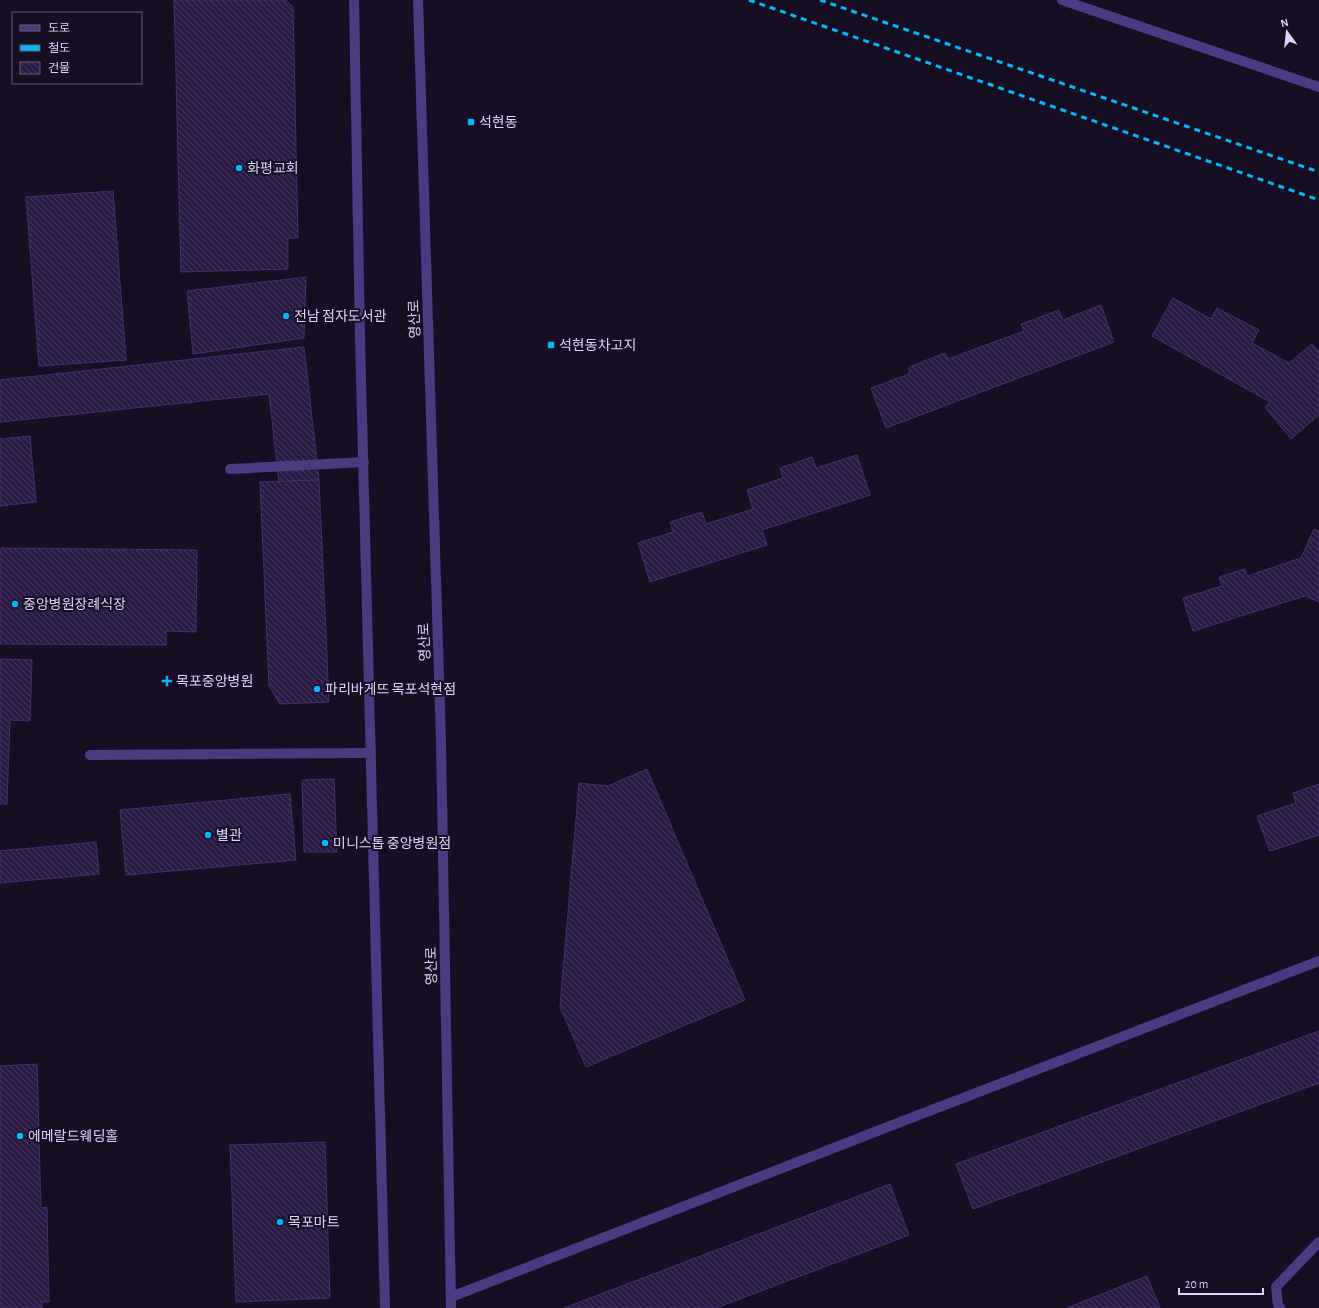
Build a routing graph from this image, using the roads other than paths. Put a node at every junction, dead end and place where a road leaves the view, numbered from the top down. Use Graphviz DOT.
graph roads {
  1 [pos="354,0"];
  2 [pos="418,0"];
  3 [pos="1062,0"];
  4 [pos="1319,87"];
  5 [pos="364,462"];
  6 [pos="230,469"];
  7 [pos="371,753"];
  8 [pos="90,755"];
  9 [pos="1319,961"];
  10 [pos="1319,1242"];
  11 [pos="451,1297"];
  12 [pos="385,1308"];
  13 [pos="451,1308"];
  14 [pos="1280,1308"];
  1 -- 5 [label="street"];
  2 -- 11 [label="street, 영산로"];
  3 -- 4 [label="street"];
  5 -- 6 [label="street"];
  5 -- 7 [label="street"];
  7 -- 8 [label="street"];
  7 -- 12 [label="street"];
  9 -- 11 [label="street"];
  10 -- 14 [label="street"];
  11 -- 13 [label="street, 영산로"];
}
